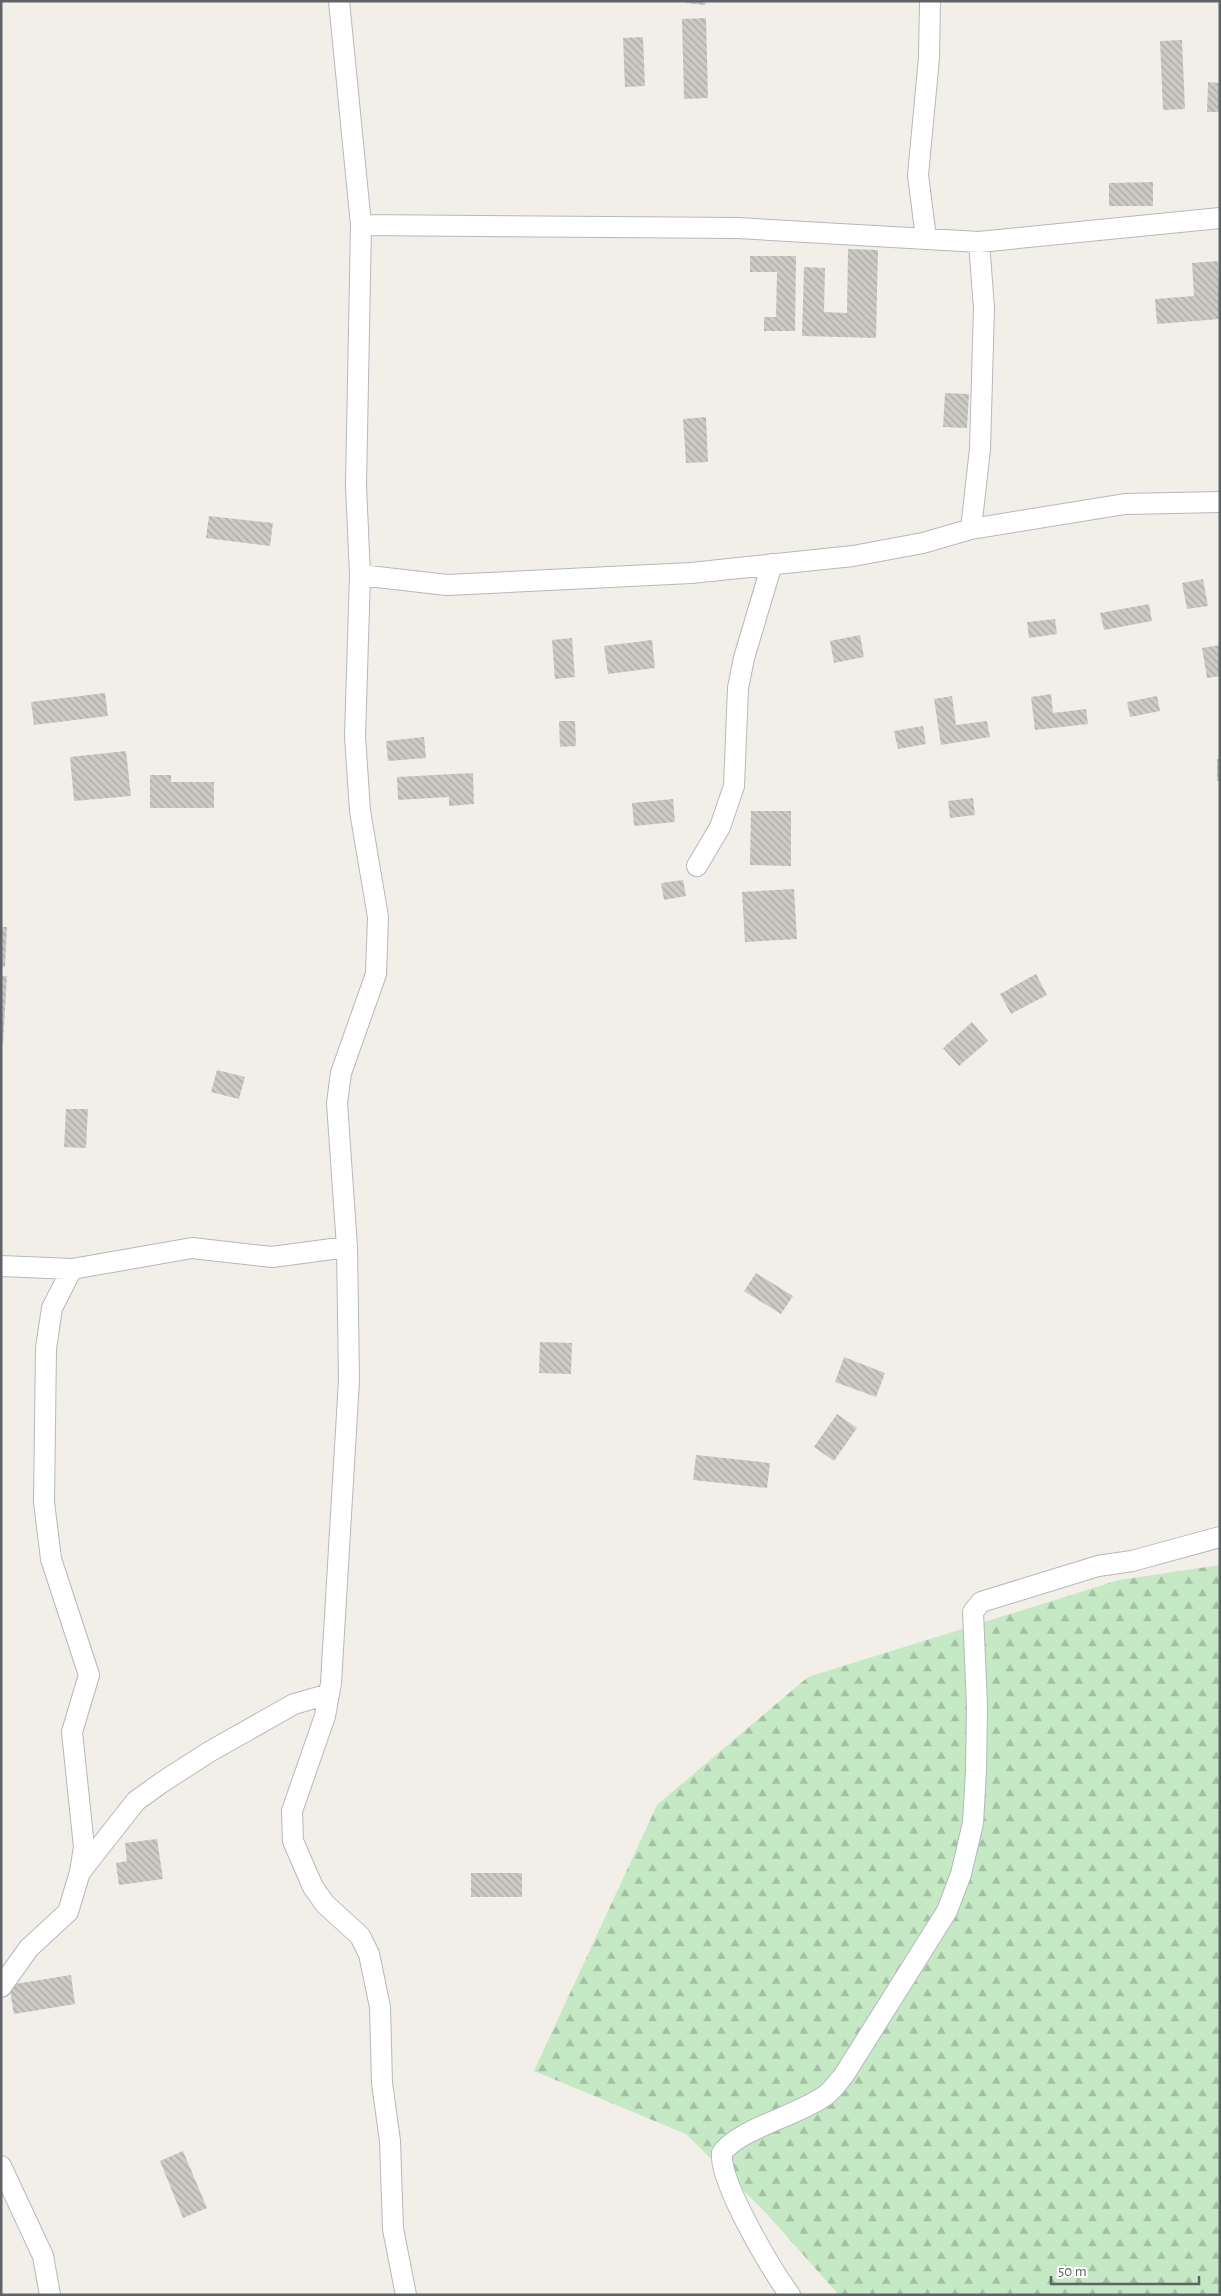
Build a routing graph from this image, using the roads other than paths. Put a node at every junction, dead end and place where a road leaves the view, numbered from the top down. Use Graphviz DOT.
graph roads {
  1 [pos="338,1"];
  2 [pos="930,1"];
  3 [pos="1220,218"];
  4 [pos="361,225"];
  5 [pos="926,238"];
  6 [pos="979,242"];
  7 [pos="1220,502"];
  8 [pos="971,529"];
  9 [pos="772,564"];
  10 [pos="360,575"];
  11 [pos="697,866"];
  12 [pos="347,1247"];
  13 [pos="1,1266"];
  14 [pos="72,1269"];
  15 [pos="1220,1537"];
  16 [pos="329,1694"];
  17 [pos="80,1872"];
  18 [pos="1,1987"];
  19 [pos="1,2166"];
  20 [pos="50,2295"];
  21 [pos="406,2295"];
  22 [pos="790,2295"];
  1 -- 4 [label="street"];
  2 -- 5 [label="street"];
  3 -- 6 [label="street"];
  4 -- 5 [label="street"];
  4 -- 10 [label="street"];
  5 -- 6 [label="street"];
  6 -- 8 [label="street"];
  7 -- 8 [label="street"];
  8 -- 9 [label="street"];
  9 -- 10 [label="street"];
  9 -- 11 [label="street"];
  10 -- 12 [label="street"];
  12 -- 14 [label="street"];
  12 -- 16 [label="street"];
  13 -- 14 [label="street"];
  14 -- 17 [label="street"];
  15 -- 22 [label="street"];
  16 -- 17 [label="street"];
  16 -- 21 [label="street"];
  17 -- 18 [label="street"];
  19 -- 20 [label="street"];
}
